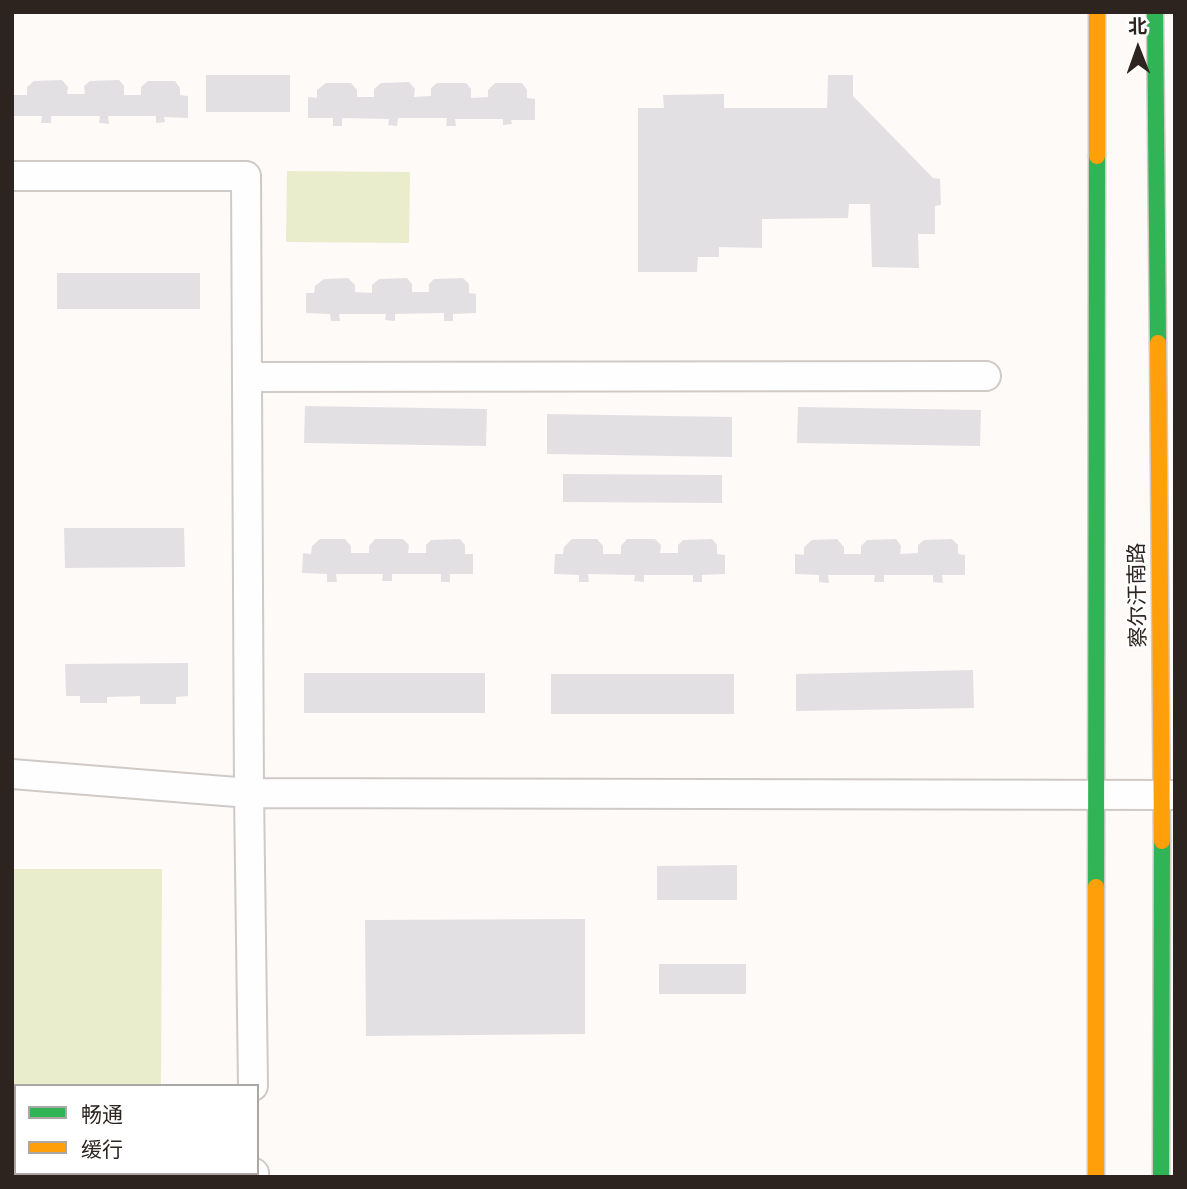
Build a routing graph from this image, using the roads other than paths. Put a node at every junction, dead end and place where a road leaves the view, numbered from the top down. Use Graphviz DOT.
graph roads {
  1 [pos="1097,12"];
  2 [pos="1156,12"];
  3 [pos="12,176"];
  4 [pos="986,376"];
  5 [pos="247,377"];
  6 [pos="12,774"];
  7 [pos="249,793"];
  8 [pos="1097,795"];
  9 [pos="1168,795"];
  10 [pos="253,1084"];
  11 [pos="1096,1177"];
  12 [pos="1161,1177"];
  1 -- 8 [label="main road, 察尔汗南路"];
  2 -- 9 [label="main road, 察尔汗南路"];
  3 -- 5 [label="street"];
  4 -- 5 [label="street"];
  5 -- 7 [label="street"];
  6 -- 7 [label="street"];
  7 -- 8 [label="street"];
  7 -- 10 [label="street"];
  8 -- 9 [label="street"];
  8 -- 11 [label="main road, 察尔汗南路"];
  9 -- 12 [label="main road, 察尔汗南路"];
}
